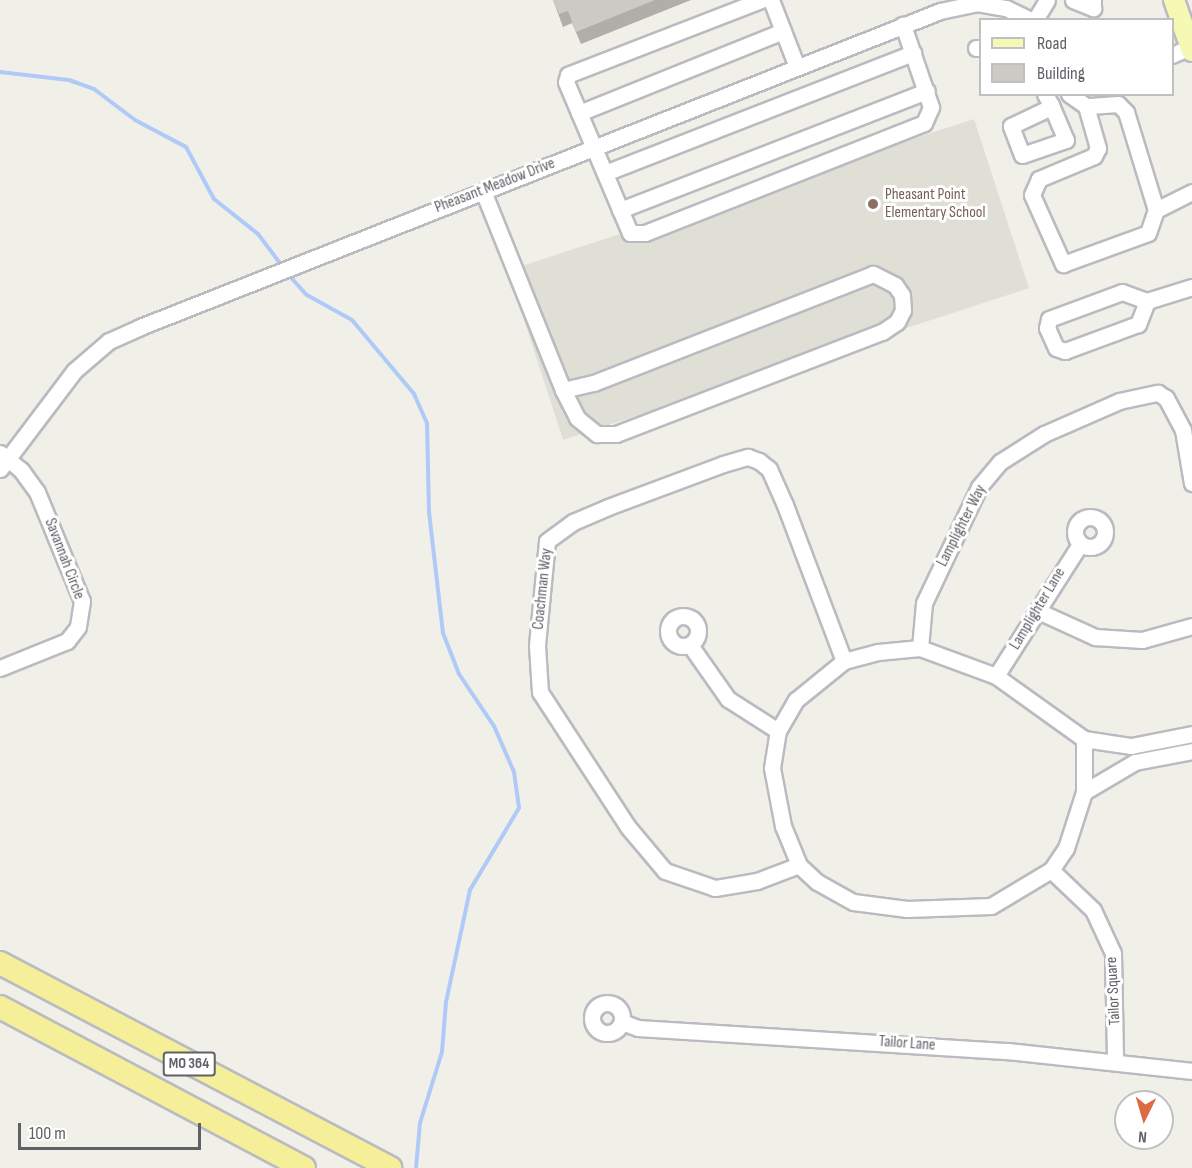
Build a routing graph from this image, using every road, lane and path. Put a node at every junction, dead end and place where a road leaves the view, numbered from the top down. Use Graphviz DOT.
graph roads {
  1 [pos="761,0"];
  2 [pos="771,0"];
  3 [pos="1047,0"];
  4 [pos="1073,0"];
  5 [pos="1093,0"];
  6 [pos="1174,0"];
  7 [pos="994,3"];
  8 [pos="734,5"];
  9 [pos="1028,18"];
  10 [pos="1034,18"];
  11 [pos="903,25"];
  12 [pos="783,31"];
  13 [pos="1187,48"];
  14 [pos="913,53"];
  15 [pos="797,67"];
  16 [pos="927,91"];
  17 [pos="1072,96"];
  18 [pos="1086,106"];
  19 [pos="579,113"];
  20 [pos="594,148"];
  21 [pos="605,173"];
  22 [pos="483,191"];
  23 [pos="1191,196"];
  24 [pos="620,210"];
  25 [pos="1156,210"];
  26 [pos="1192,287"];
  27 [pos="1147,301"];
  28 [pos="563,390"];
  29 [pos="3,461"];
  30 [pos="1192,483"];
  31 [pos="1080,544"];
  32 [pos="1038,611"];
  33 [pos="1192,626"];
  34 [pos="690,645"];
  35 [pos="920,648"];
  36 [pos="844,662"];
  37 [pos="0,668"];
  38 [pos="996,676"];
  39 [pos="778,731"];
  40 [pos="1192,734"];
  41 [pos="1084,740"];
  42 [pos="1131,746"];
  43 [pos="1192,751"];
  44 [pos="1135,762"];
  45 [pos="1084,792"];
  46 [pos="799,865"];
  47 [pos="1052,870"];
  48 [pos="0,963"];
  49 [pos="0,1007"];
  50 [pos="622,1022"];
  51 [pos="1115,1062"];
  52 [pos="1192,1071"];
  53 [pos="385,1165"];
  54 [pos="304,1168"];
  1 -- 8 [label="street"];
  2 -- 12 [label="street"];
  3 -- 10 [label="street"];
  4 -- 5 [label="street"];
  6 -- 13 [label="main road"];
  7 -- 9 [label="street, Pheasant Meadow Drive"];
  7 -- 11 [label="street, Pheasant Meadow Drive"];
  8 -- 19 [label="street"];
  11 -- 14 [label="street"];
  11 -- 15 [label="street, Pheasant Meadow Drive"];
  12 -- 15 [label="street"];
  12 -- 19 [label="street"];
  14 -- 16 [label="street"];
  14 -- 21 [label="street"];
  15 -- 20 [label="street, Pheasant Meadow Drive"];
  16 -- 24 [label="street"];
  16 -- 24 [label="street"];
  17 -- 18 [label="street"];
  18 -- 25 [label="street"];
  18 -- 25 [label="street"];
  19 -- 20 [label="street"];
  20 -- 21 [label="street"];
  20 -- 22 [label="street, Pheasant Meadow Drive"];
  21 -- 24 [label="street"];
  22 -- 28 [label="street"];
  22 -- 29 [label="street, Pheasant Meadow Drive"];
  23 -- 25 [label="street"];
  26 -- 27 [label="street"];
  27 -- 27 [label="street"];
  28 -- 28 [label="street"];
  29 -- 37 [label="street, Savannah Circle"];
  30 -- 35 [label="street, Lamplighter Way"];
  31 -- 32 [label="street, Lamplighter Lane"];
  32 -- 33 [label="street"];
  32 -- 38 [label="street, Lamplighter Lane"];
  34 -- 39 [label="street"];
  35 -- 36 [label="street"];
  35 -- 38 [label="street"];
  36 -- 39 [label="street"];
  36 -- 46 [label="street, Coachman Way"];
  38 -- 41 [label="street"];
  39 -- 46 [label="street"];
  40 -- 42 [label="street"];
  41 -- 42 [label="street"];
  41 -- 45 [label="street"];
  42 -- 44 [label="street"];
  43 -- 44 [label="street"];
  44 -- 45 [label="street"];
  45 -- 47 [label="street"];
  46 -- 47 [label="street"];
  47 -- 51 [label="street, Tailor Square"];
  48 -- 53 [label="highway, MO 364"];
  49 -- 54 [label="highway, MO 364"];
  50 -- 51 [label="street, Tailor Lane"];
  51 -- 52 [label="street, Tailor Lane"];
}
